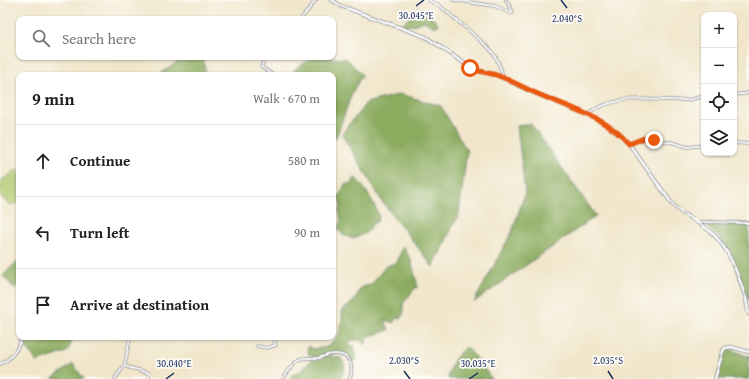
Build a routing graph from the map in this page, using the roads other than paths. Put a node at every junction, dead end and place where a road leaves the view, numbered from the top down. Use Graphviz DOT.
graph roads {
  1 [pos="316,0"];
  2 [pos="332,0"];
  3 [pos="428,0"];
  4 [pos="453,0"];
  5 [pos="506,0"];
  6 [pos="303,16"];
  7 [pos="264,60"];
  8 [pos="268,72"];
  9 [pos="503,78"];
  10 [pos="749,93"];
  11 [pos="737,95"];
  12 [pos="701,97"];
  13 [pos="587,115"];
  14 [pos="737,143"];
  15 [pos="629,144"];
  16 [pos="749,144"];
  17 [pos="701,145"];
  18 [pos="699,222"];
  19 [pos="749,223"];
  20 [pos="749,314"];
  21 [pos="21,340"];
  22 [pos="129,340"];
  23 [pos="274,340"];
  24 [pos="257,346"];
  25 [pos="749,352"];
  26 [pos="0,364"];
  27 [pos="124,366"];
  28 [pos="116,378"];
  29 [pos="149,379"];
  30 [pos="283,379"];
  31 [pos="350,379"];
  32 [pos="715,379"];
  1 -- 6 [label="street"];
  2 -- 9 [label="street"];
  3 -- 9 [label="street"];
  4 -- 5 [label="street"];
  7 -- 8 [label="street"];
  9 -- 13 [label="street"];
  10 -- 11 [label="street"];
  12 -- 13 [label="street"];
  13 -- 15 [label="street"];
  14 -- 16 [label="street"];
  15 -- 17 [label="street"];
  15 -- 18 [label="street"];
  18 -- 19 [label="street"];
  18 -- 20 [label="street"];
  21 -- 26 [label="street"];
  22 -- 27 [label="street"];
  23 -- 24 [label="street"];
  25 -- 32 [label="street"];
  27 -- 28 [label="street"];
  27 -- 29 [label="street"];
  30 -- 31 [label="street"];
}
